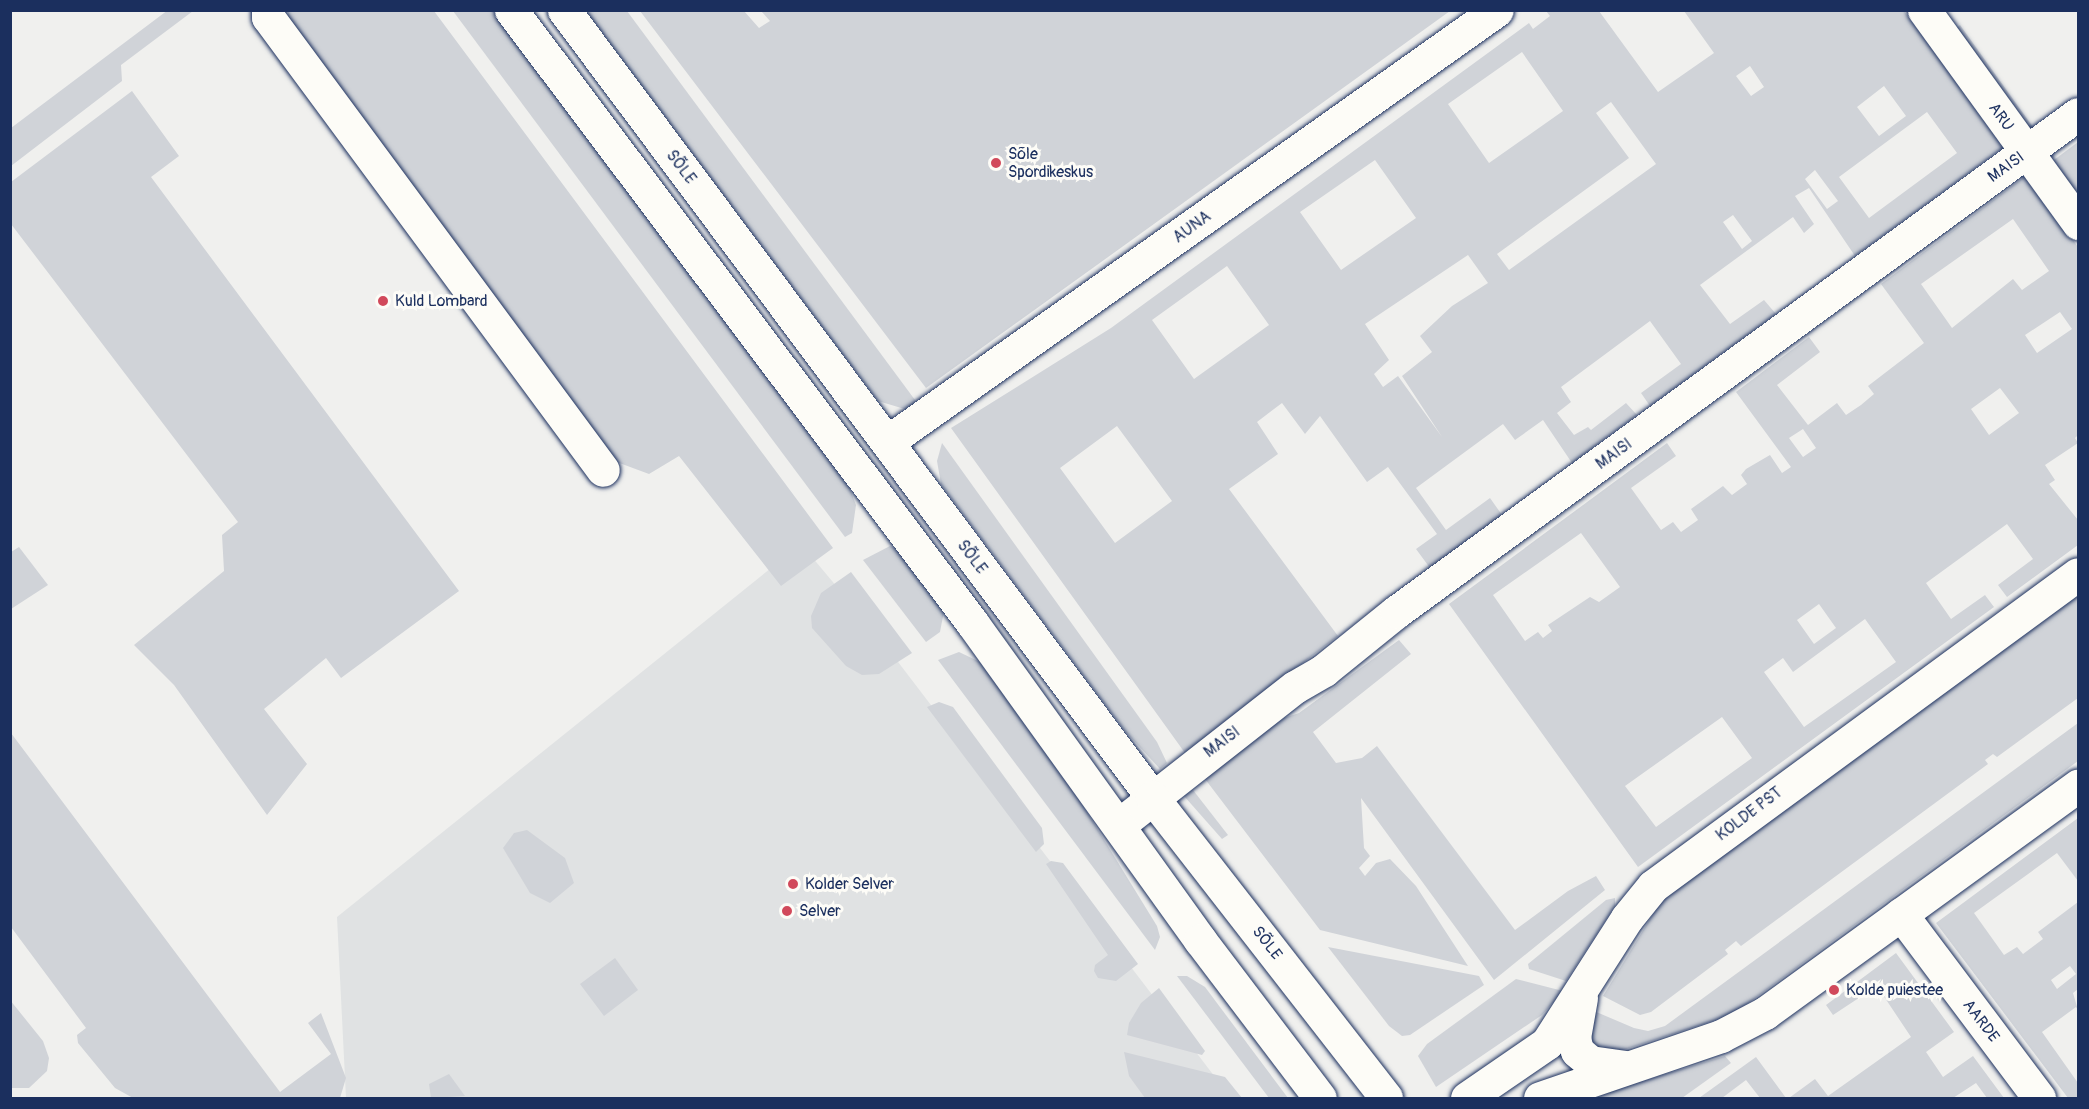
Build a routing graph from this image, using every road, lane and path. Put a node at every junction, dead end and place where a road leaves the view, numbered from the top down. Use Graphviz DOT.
graph roads {
  1 [pos="268,10"];
  2 [pos="511,10"];
  3 [pos="564,10"];
  4 [pos="1497,10"];
  5 [pos="1924,10"];
  6 [pos="2079,114"];
  7 [pos="2026,152"];
  8 [pos="2079,223"];
  9 [pos="887,442"];
  10 [pos="852,467"];
  11 [pos="603,470"];
  12 [pos="2079,574"];
  13 [pos="2079,786"];
  14 [pos="1152,797"];
  15 [pos="1120,824"];
  16 [pos="1901,915"];
  17 [pos="1582,993"];
  18 [pos="1627,1067"];
  19 [pos="1320,1098"];
  20 [pos="1386,1098"];
  21 [pos="1467,1098"];
  22 [pos="1540,1098"];
  23 [pos="2039,1098"];
  1 -- 11 [label="street"];
  2 -- 10 [label="street"];
  3 -- 9 [label="street, SÕLE"];
  4 -- 9 [label="street, AUNA"];
  5 -- 7 [label="street, ARU"];
  6 -- 7 [label="street, MAISI"];
  7 -- 8 [label="street, ARU"];
  7 -- 14 [label="street, MAISI"];
  9 -- 10 [label="street, AUNA"];
  9 -- 14 [label="street, SÕLE"];
  10 -- 15 [label="street"];
  12 -- 17 [label="street, KOLDE PST"];
  13 -- 16 [label="street"];
  14 -- 15 [label="street, MAISI"];
  14 -- 20 [label="street, SÕLE"];
  15 -- 19 [label="street"];
  16 -- 18 [label="street"];
  16 -- 23 [label="street, AARDE"];
  17 -- 18 [label="street"];
  17 -- 21 [label="street, KOLDE PST"];
  18 -- 22 [label="street"];
}
